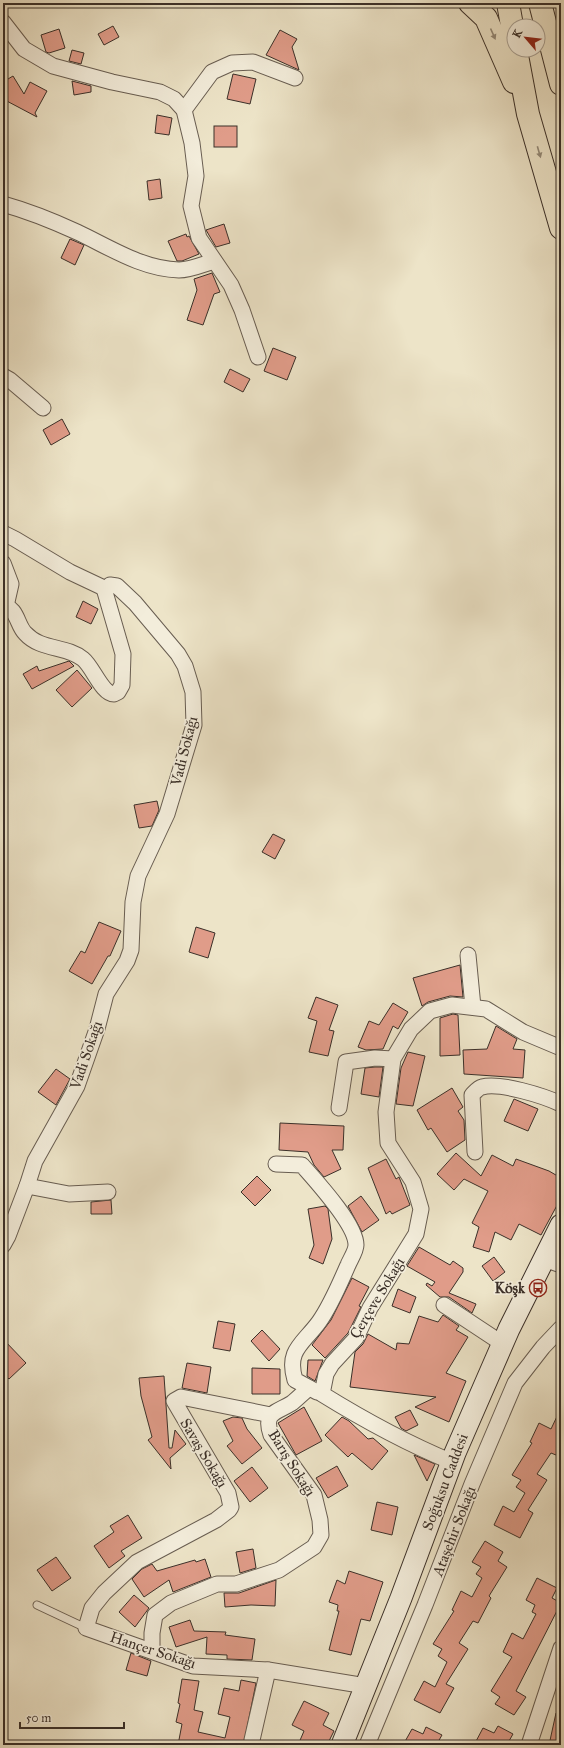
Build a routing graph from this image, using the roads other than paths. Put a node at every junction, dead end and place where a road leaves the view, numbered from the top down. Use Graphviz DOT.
graph roads {
  1 [pos="470,3"];
  2 [pos="508,3"];
  3 [pos="540,3"];
  4 [pos="511,18"];
  5 [pos="3,22"];
  6 [pos="518,58"];
  7 [pos="295,78"];
  8 [pos="561,84"];
  9 [pos="184,110"];
  10 [pos="528,114"];
  11 [pos="3,204"];
  12 [pos="561,228"];
  13 [pos="214,261"];
  14 [pos="258,357"];
  15 [pos="3,376"];
  16 [pos="43,408"];
  17 [pos="3,533"];
  18 [pos="3,563"];
  19 [pos="106,589"];
  20 [pos="4,606"];
  21 [pos="468,955"];
  22 [pos="473,1007"];
  23 [pos="561,1048"];
  24 [pos="393,1059"];
  25 [pos="561,1104"];
  26 [pos="339,1108"];
  27 [pos="474,1152"];
  28 [pos="276,1164"];
  29 [pos="27,1186"];
  30 [pos="108,1192"];
  31 [pos="560,1228"];
  32 [pos="3,1245"];
  33 [pos="552,1262"];
  34 [pos="444,1305"];
  35 [pos="561,1328"];
  36 [pos="503,1344"];
  37 [pos="316,1391"];
  38 [pos="271,1415"];
  39 [pos="452,1462"];
  40 [pos="37,1605"];
  41 [pos="86,1628"];
  42 [pos="561,1648"];
  43 [pos="152,1651"];
  44 [pos="268,1670"];
  45 [pos="366,1686"];
  46 [pos="252,1740"];
  47 [pos="342,1745"];
  48 [pos="367,1745"];
  49 [pos="529,1745"];
  1 -- 10 [label="highway, one-way"];
  2 -- 4 [label="highway"];
  3 -- 8 [label="highway"];
  5 -- 9 [label="street"];
  6 -- 10 [label="highway"];
  7 -- 9 [label="street"];
  9 -- 13 [label="street"];
  10 -- 12 [label="highway, one-way"];
  11 -- 13 [label="street"];
  13 -- 14 [label="street"];
  15 -- 16 [label="street"];
  17 -- 19 [label="street, Vadi Sokağı"];
  18 -- 20 [label="street"];
  19 -- 20 [label="street"];
  19 -- 29 [label="street, Vadi Sokağı"];
  21 -- 22 [label="street"];
  22 -- 23 [label="street, Çerçeve Sokağı"];
  22 -- 24 [label="street, Çerçeve Sokağı"];
  24 -- 26 [label="street"];
  24 -- 37 [label="street, Çerçeve Sokağı"];
  25 -- 27 [label="street"];
  28 -- 37 [label="street"];
  29 -- 30 [label="street"];
  29 -- 32 [label="street, Vadi Sokağı"];
  31 -- 33 [label="main road, Soğuksu Caddesi"];
  33 -- 36 [label="main road, Soğuksu Caddesi"];
  34 -- 36 [label="street"];
  35 -- 48 [label="street, Ataşehir Sokağı"];
  36 -- 39 [label="main road, Soğuksu Caddesi"];
  37 -- 38 [label="street, Barış Sokağı"];
  37 -- 39 [label="street"];
  38 -- 41 [label="street, Savaş Sokağı"];
  38 -- 43 [label="street, Barış Sokağı"];
  39 -- 45 [label="main road, Soğuksu Caddesi"];
  40 -- 41 [label="lane"];
  41 -- 43 [label="street, Hançer Sokağı"];
  42 -- 49 [label="street"];
  43 -- 44 [label="street, Hançer Sokağı"];
  44 -- 45 [label="street, Hançer Sokağı"];
  44 -- 46 [label="street"];
  45 -- 47 [label="main road, Soğuksu Caddesi"];
}
